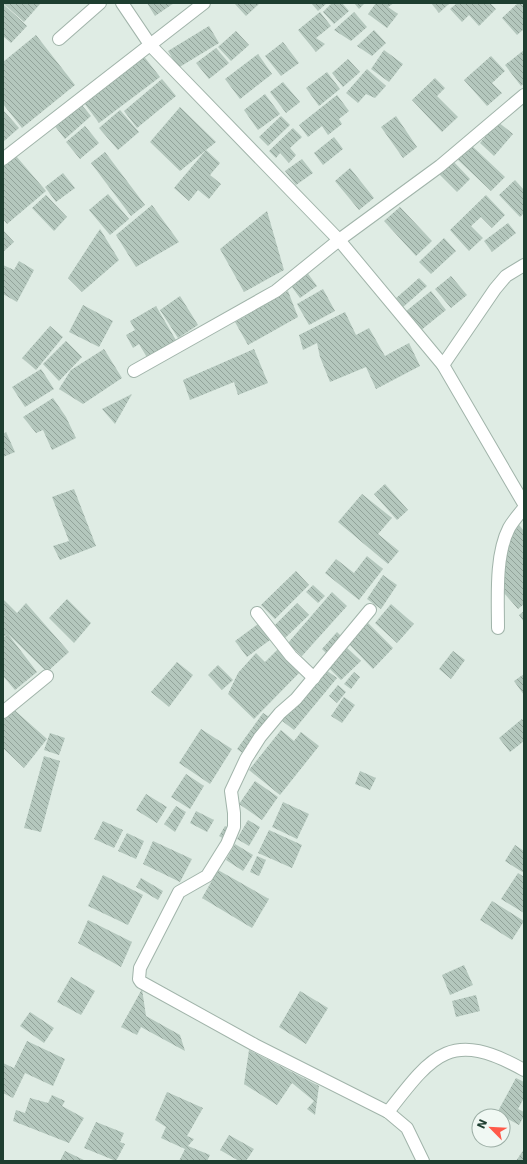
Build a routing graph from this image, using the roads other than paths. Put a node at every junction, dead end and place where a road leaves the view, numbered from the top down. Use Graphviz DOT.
graph roads {
  1 [pos="100,3"];
  2 [pos="122,3"];
  3 [pos="204,3"];
  4 [pos="59,39"];
  5 [pos="151,46"];
  6 [pos="524,95"];
  7 [pos="3,159"];
  8 [pos="339,240"];
  9 [pos="524,265"];
  10 [pos="443,365"];
  11 [pos="134,372"];
  12 [pos="524,504"];
  13 [pos="524,508"];
  14 [pos="370,610"];
  15 [pos="257,613"];
  16 [pos="498,628"];
  17 [pos="47,676"];
  18 [pos="314,678"];
  19 [pos="3,712"];
  20 [pos="524,1070"];
  21 [pos="388,1112"];
  22 [pos="423,1161"];
  1 -- 4 [label="street"];
  2 -- 5 [label="street"];
  3 -- 5 [label="street"];
  5 -- 7 [label="street"];
  5 -- 8 [label="street"];
  6 -- 8 [label="street"];
  8 -- 10 [label="street"];
  8 -- 11 [label="street"];
  9 -- 10 [label="street"];
  10 -- 12 [label="street"];
  13 -- 16 [label="street"];
  14 -- 18 [label="street"];
  15 -- 18 [label="street"];
  17 -- 19 [label="street"];
  18 -- 21 [label="street"];
  20 -- 21 [label="street"];
  21 -- 22 [label="street"];
}
